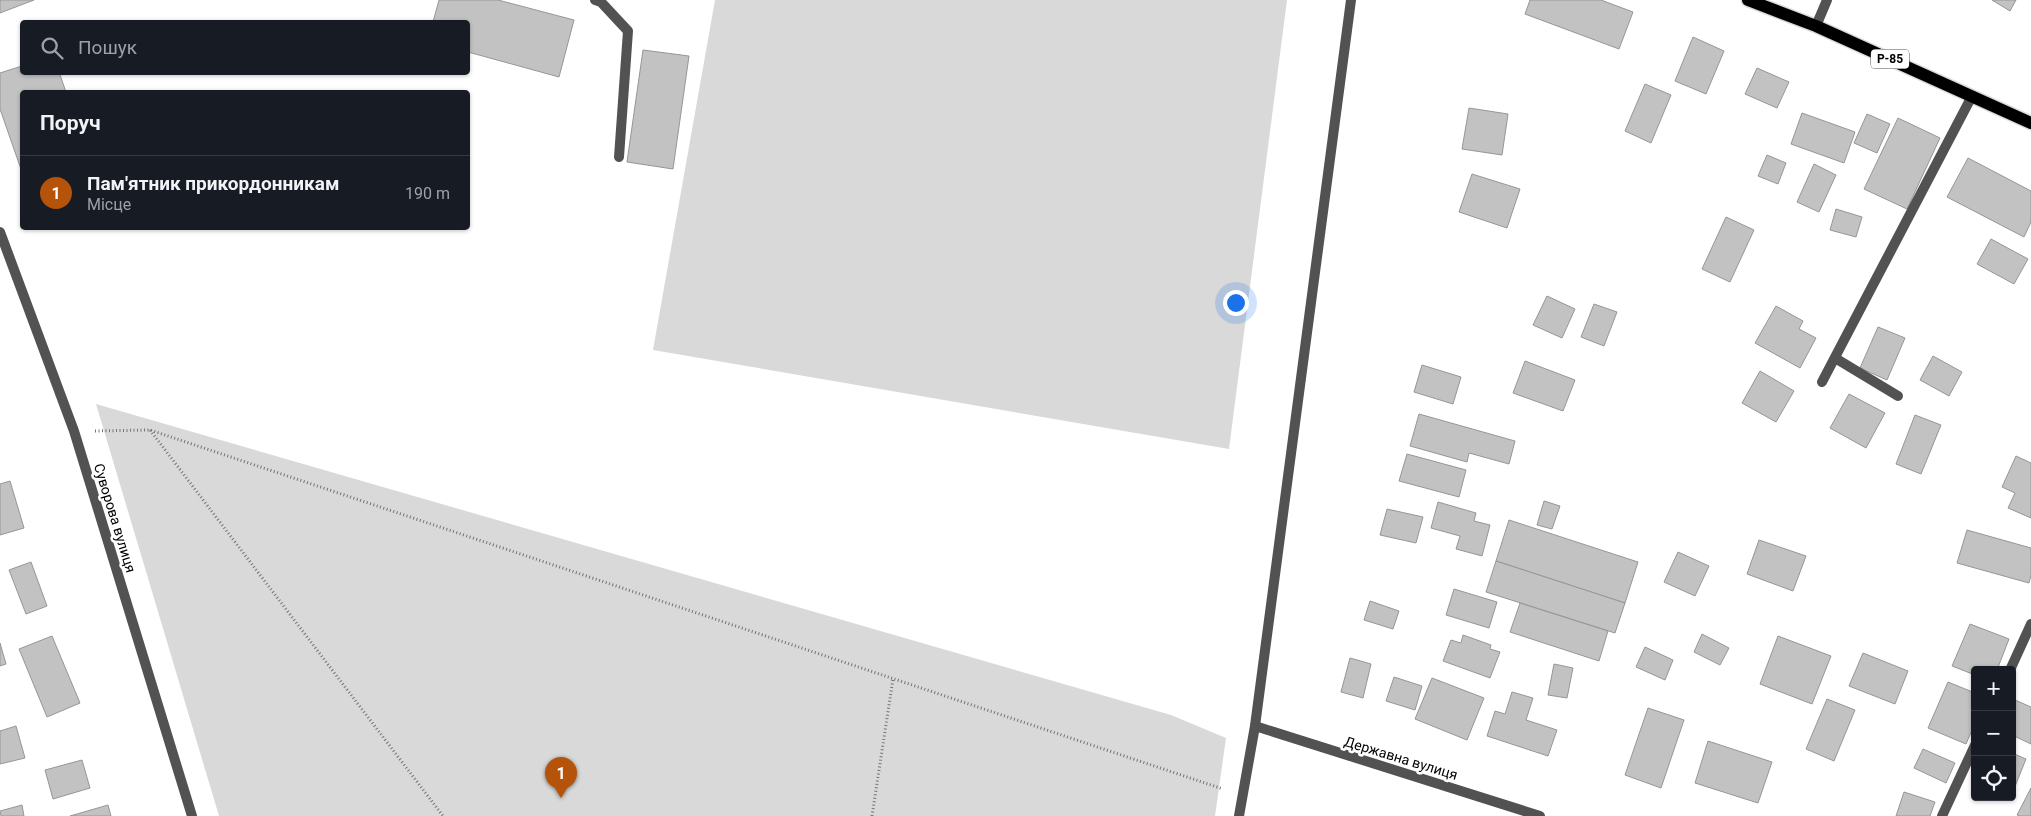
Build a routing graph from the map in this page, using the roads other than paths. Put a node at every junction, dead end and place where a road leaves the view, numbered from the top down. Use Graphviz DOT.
graph roads {
  1 [pos="594,0"];
  2 [pos="1351,0"];
  3 [pos="1748,0"];
  4 [pos="1827,0"];
  5 [pos="1816,26"];
  6 [pos="1972,96"];
  7 [pos="2031,123"];
  8 [pos="619,157"];
  9 [pos="0,232"];
  10 [pos="1835,358"];
  11 [pos="1822,382"];
  12 [pos="1898,396"];
  13 [pos="2031,624"];
  14 [pos="2012,666"];
  15 [pos="1255,726"];
  16 [pos="1971,754"];
  17 [pos="192,816"];
  18 [pos="1239,816"];
  19 [pos="1540,816"];
  20 [pos="1942,816"];
  1 -- 8 [label="street"];
  2 -- 15 [label="street"];
  3 -- 5 [label="main road, Р-85"];
  4 -- 5 [label="street"];
  5 -- 6 [label="main road, Р-85"];
  6 -- 7 [label="main road, Р-85"];
  6 -- 10 [label="street"];
  9 -- 17 [label="street, Суворова вулиця"];
  10 -- 11 [label="street"];
  10 -- 12 [label="street"];
  13 -- 14 [label="street"];
  15 -- 18 [label="street"];
  15 -- 19 [label="street, Державна вулиця"];
  16 -- 20 [label="street"];
}
